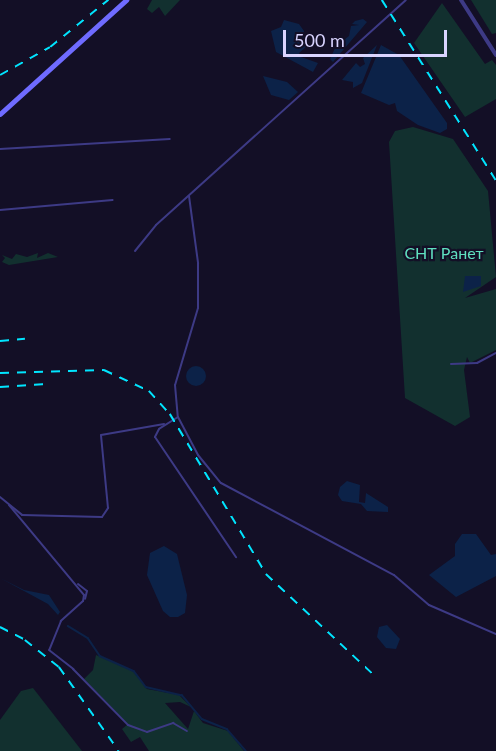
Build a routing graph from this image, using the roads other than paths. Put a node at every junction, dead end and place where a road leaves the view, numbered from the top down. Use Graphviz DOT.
graph roads {
  1 [pos="126,0"];
  2 [pos="406,0"];
  3 [pos="461,0"];
  4 [pos="496,55"];
  5 [pos="0,114"];
  6 [pos="170,138"];
  7 [pos="0,149"];
  8 [pos="189,196"];
  9 [pos="113,200"];
  10 [pos="0,210"];
  11 [pos="135,251"];
  12 [pos="496,353"];
  13 [pos="451,364"];
  14 [pos="177,417"];
  15 [pos="168,423"];
  16 [pos="0,497"];
  17 [pos="9,505"];
  18 [pos="236,557"];
  19 [pos="496,634"];
  20 [pos="187,731"];
  1 -- 5 [label="main road"];
  2 -- 8 [label="street"];
  3 -- 4 [label="street"];
  6 -- 7 [label="street"];
  8 -- 11 [label="street"];
  8 -- 14 [label="street"];
  9 -- 10 [label="street"];
  12 -- 13 [label="street"];
  14 -- 15 [label="street"];
  14 -- 19 [label="street"];
  15 -- 17 [label="street"];
  15 -- 18 [label="street"];
  16 -- 17 [label="street"];
  17 -- 20 [label="street"];
}
